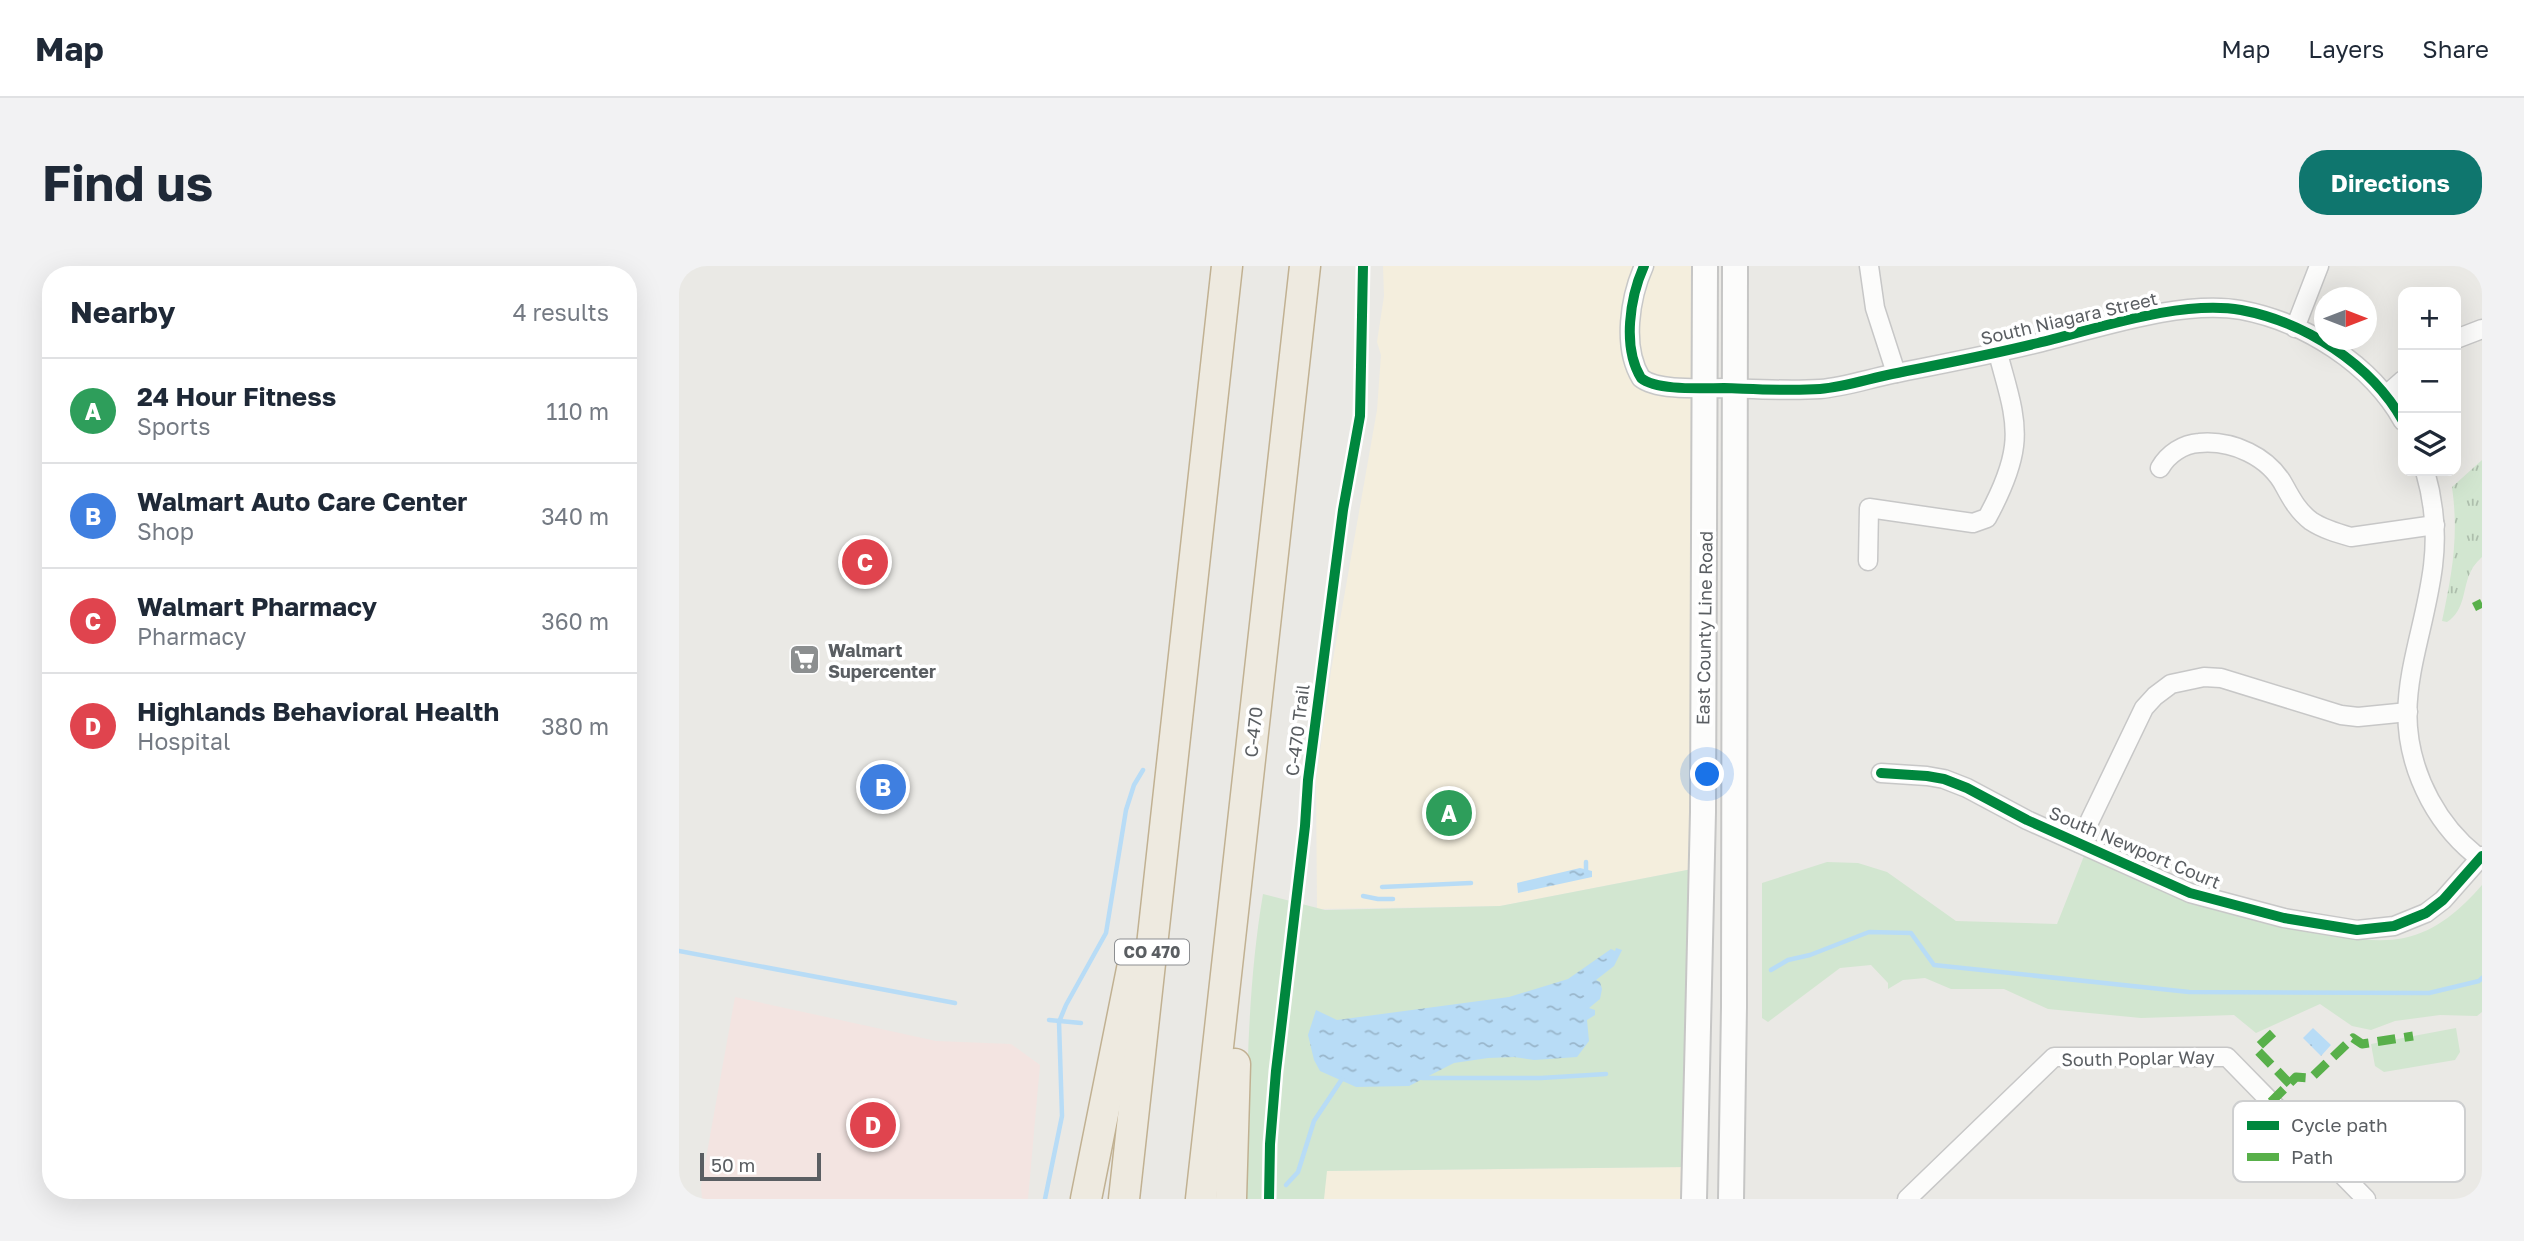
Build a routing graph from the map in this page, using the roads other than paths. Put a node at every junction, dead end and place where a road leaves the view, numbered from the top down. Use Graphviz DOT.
graph roads {
  1 [pos="1227,266"];
  2 [pos="1305,266"];
  3 [pos="1644,266"];
  4 [pos="1705,266"];
  5 [pos="1734,266"];
  6 [pos="1869,266"];
  7 [pos="2319,266"];
  8 [pos="2295,328"];
  9 [pos="2482,329"];
  10 [pos="2461,337"];
  11 [pos="1998,353"];
  12 [pos="1896,373"];
  13 [pos="2398,384"];
  14 [pos="1706,388"];
  15 [pos="1736,389"];
  16 [pos="2386,395"];
  17 [pos="2398,413"];
  18 [pos="2160,468"];
  19 [pos="2426,476"];
  20 [pos="2435,525"];
  21 [pos="1868,561"];
  22 [pos="1178,705"];
  23 [pos="2408,712"];
  24 [pos="1254,726"];
  25 [pos="1881,773"];
  26 [pos="2079,843"];
  27 [pos="2481,858"];
  28 [pos="2270,1101"];
  29 [pos="2350,1182"];
  30 [pos="1086,1199"];
  31 [pos="1124,1199"];
  32 [pos="1201,1199"];
  33 [pos="1231,1199"];
  34 [pos="1694,1199"];
  35 [pos="1731,1199"];
  36 [pos="1907,1199"];
  37 [pos="2367,1199"];
  1 -- 22 [label="highway, CO 470"];
  2 -- 24 [label="highway, C-470"];
  3 -- 14 [label="street, South Niagara Street"];
  4 -- 14 [label="main road, East County Line Road"];
  5 -- 15 [label="main road, East County Line Road"];
  6 -- 12 [label="street"];
  7 -- 8 [label="street"];
  8 -- 11 [label="street, South Niagara Street"];
  8 -- 16 [label="street, South Niagara Street"];
  9 -- 10 [label="street"];
  11 -- 12 [label="street, South Niagara Street"];
  11 -- 21 [label="street"];
  12 -- 15 [label="street, South Niagara Street"];
  13 -- 16 [label="street"];
  14 -- 15 [label="street, South Niagara Street"];
  14 -- 34 [label="main road, East County Line Road"];
  15 -- 35 [label="main road, East County Line Road"];
  16 -- 17 [label="street, South Niagara Street"];
  18 -- 20 [label="street"];
  19 -- 20 [label="street"];
  20 -- 23 [label="street"];
  22 -- 30 [label="highway"];
  22 -- 31 [label="highway, CO 470"];
  23 -- 26 [label="street"];
  23 -- 27 [label="street"];
  24 -- 32 [label="highway, C-470"];
  24 -- 33 [label="highway"];
  25 -- 26 [label="street, South Newport Court"];
  26 -- 27 [label="street, South Newport Court"];
  28 -- 36 [label="street, South Poplar Way"];
  29 -- 37 [label="street, South Poplar Way"];
}
